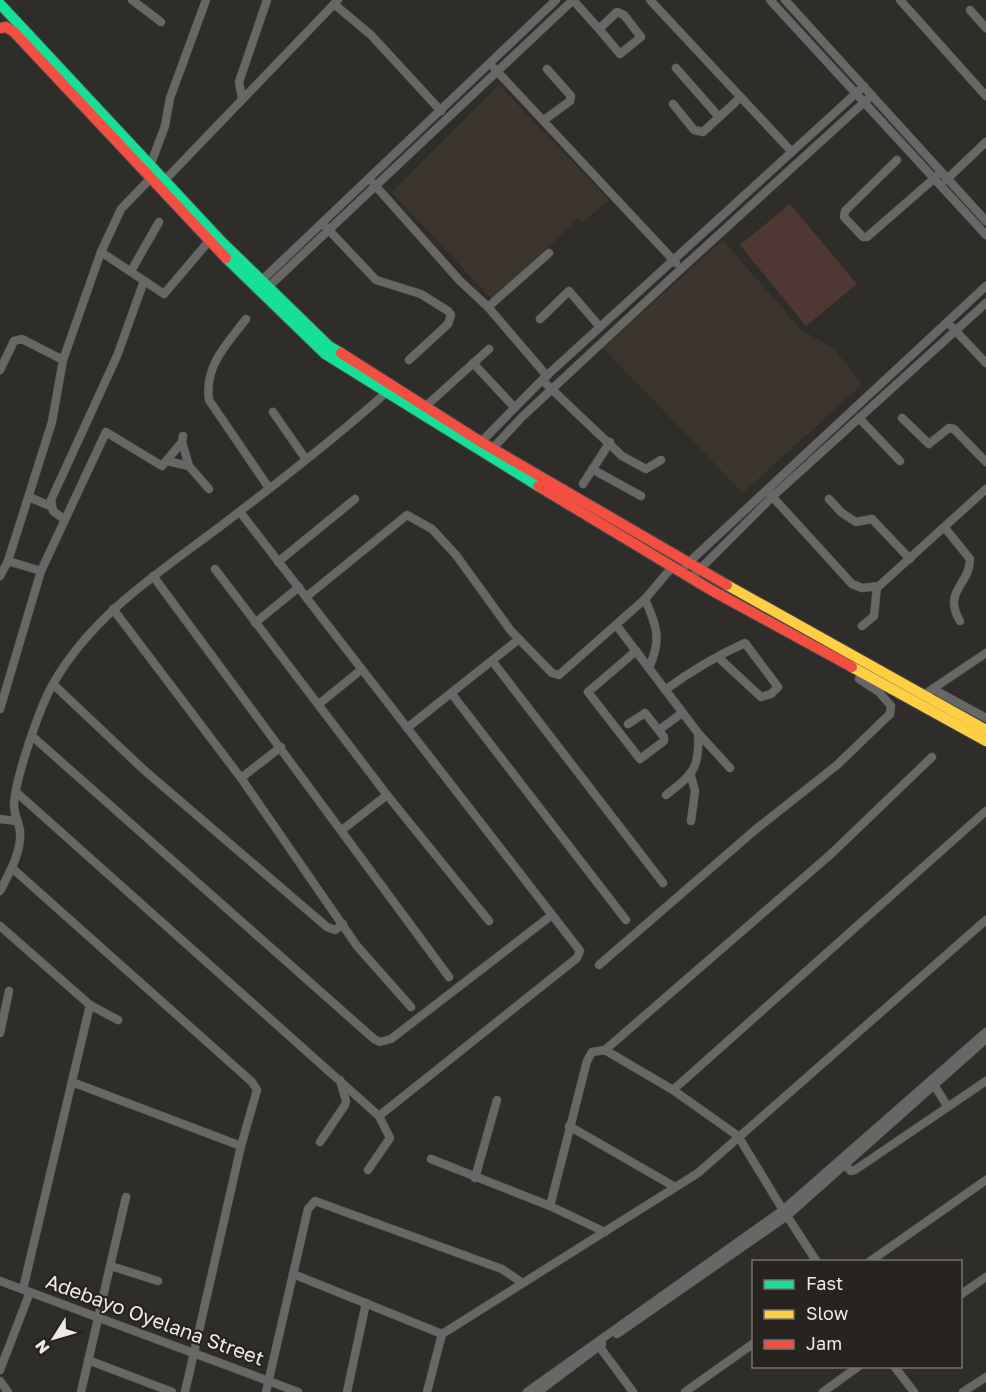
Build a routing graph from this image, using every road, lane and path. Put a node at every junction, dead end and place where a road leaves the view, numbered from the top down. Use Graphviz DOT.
graph roads {
  1 [pos="132,0"];
  2 [pos="206,0"];
  3 [pos="267,0"];
  4 [pos="556,0"];
  5 [pos="573,0"];
  6 [pos="650,0"];
  7 [pos="770,0"];
  8 [pos="785,0"];
  9 [pos="799,0"];
  10 [pos="900,0"];
  11 [pos="336,2"];
  12 [pos="0,4"];
  13 [pos="792,6"];
  14 [pos="970,9"];
  15 [pos="161,22"];
  16 [pos="0,28"];
  17 [pos="986,28"];
  18 [pos="599,29"];
  19 [pos="490,65"];
  20 [pos="676,68"];
  21 [pos="547,69"];
  22 [pos="497,71"];
  23 [pos="864,86"];
  24 [pos="856,94"];
  25 [pos="872,95"];
  26 [pos="986,96"];
  27 [pos="741,97"];
  28 [pos="242,98"];
  29 [pos="863,103"];
  30 [pos="673,104"];
  31 [pos="441,111"];
  32 [pos="719,117"];
  33 [pos="544,120"];
  34 [pos="986,142"];
  35 [pos="792,152"];
  36 [pos="897,159"];
  37 [pos="150,166"];
  38 [pos="937,176"];
  39 [pos="368,178"];
  40 [pos="150,179"];
  41 [pos="946,180"];
  42 [pos="164,181"];
  43 [pos="376,186"];
  44 [pos="985,220"];
  45 [pos="159,222"];
  46 [pos="322,223"];
  47 [pos="328,230"];
  48 [pos="986,235"];
  49 [pos="208,241"];
  50 [pos="101,252"];
  51 [pos="549,254"];
  52 [pos="674,260"];
  53 [pos="681,269"];
  54 [pos="131,271"];
  55 [pos="144,281"];
  56 [pos="986,286"];
  57 [pos="261,287"];
  58 [pos="986,303"];
  59 [pos="488,308"];
  60 [pos="246,319"];
  61 [pos="540,319"];
  62 [pos="948,322"];
  63 [pos="600,327"];
  64 [pos="955,331"];
  65 [pos="489,349"];
  66 [pos="63,360"];
  67 [pos="409,360"];
  68 [pos="473,363"];
  69 [pos="986,363"];
  70 [pos="0,370"];
  71 [pos="544,378"];
  72 [pos="552,389"];
  73 [pos="390,390"];
  74 [pos="426,406"];
  75 [pos="514,407"];
  76 [pos="273,412"];
  77 [pos="859,418"];
  78 [pos="902,418"];
  79 [pos="481,442"];
  80 [pos="610,442"];
  81 [pos="493,448"];
  82 [pos="305,458"];
  83 [pos="661,460"];
  84 [pos="167,461"];
  85 [pos="900,461"];
  86 [pos="986,462"];
  87 [pos="189,466"];
  88 [pos="592,469"];
  89 [pos="583,484"];
  90 [pos="269,488"];
  91 [pos="209,489"];
  92 [pos="766,489"];
  93 [pos="986,489"];
  94 [pos="641,496"];
  95 [pos="29,497"];
  96 [pos="772,497"];
  97 [pos="355,499"];
  98 [pos="829,499"];
  99 [pos="50,506"];
  100 [pos="240,512"];
  101 [pos="64,519"];
  102 [pos="945,528"];
  103 [pos="910,559"];
  104 [pos="8,561"];
  105 [pos="689,561"];
  106 [pos="278,562"];
  107 [pos="701,568"];
  108 [pos="215,569"];
  109 [pos="677,569"];
  110 [pos="41,571"];
  111 [pos="0,576"];
  112 [pos="153,576"];
  113 [pos="691,578"];
  114 [pos="299,587"];
  115 [pos="877,587"];
  116 [pos="306,597"];
  117 [pos="645,599"];
  118 [pos="113,609"];
  119 [pos="960,621"];
  120 [pos="255,623"];
  121 [pos="617,626"];
  122 [pos="862,626"];
  123 [pos="519,639"];
  124 [pos="636,651"];
  125 [pos="986,653"];
  126 [pos="719,658"];
  127 [pos="493,662"];
  128 [pos="649,668"];
  129 [pos="362,669"];
  130 [pos="861,674"];
  131 [pos="53,684"];
  132 [pos="665,690"];
  133 [pos="933,690"];
  134 [pos="451,693"];
  135 [pos="922,696"];
  136 [pos="319,704"];
  137 [pos="0,709"];
  138 [pos="682,713"];
  139 [pos="986,718"];
  140 [pos="628,724"];
  141 [pos="407,728"];
  142 [pos="659,730"];
  143 [pos="986,730"];
  144 [pos="698,733"];
  145 [pos="32,736"];
  146 [pos="986,741"];
  147 [pos="281,747"];
  148 [pos="932,757"];
  149 [pos="730,768"];
  150 [pos="691,776"];
  151 [pos="240,778"];
  152 [pos="16,792"];
  153 [pos="387,795"];
  154 [pos="666,795"];
  155 [pos="986,811"];
  156 [pos="0,819"];
  157 [pos="16,821"];
  158 [pos="691,821"];
  159 [pos="342,830"];
  160 [pos="12,868"];
  161 [pos="663,883"];
  162 [pos="0,891"];
  163 [pos="552,915"];
  164 [pos="626,920"];
  165 [pos="986,920"];
  166 [pos="489,921"];
  167 [pos="343,924"];
  168 [pos="0,926"];
  169 [pos="599,965"];
  170 [pos="449,977"];
  171 [pos="9,991"];
  172 [pos="90,1005"];
  173 [pos="411,1007"];
  174 [pos="118,1020"];
  175 [pos="986,1032"];
  176 [pos="0,1033"];
  177 [pos="986,1039"];
  178 [pos="605,1050"];
  179 [pos="340,1079"];
  180 [pos="986,1081"];
  181 [pos="72,1082"];
  182 [pos="934,1085"];
  183 [pos="673,1090"];
  184 [pos="497,1100"];
  185 [pos="948,1107"];
  186 [pos="380,1116"];
  187 [pos="569,1126"];
  188 [pos="738,1136"];
  189 [pos="320,1142"];
  190 [pos="241,1146"];
  191 [pos="431,1159"];
  192 [pos="845,1165"];
  193 [pos="368,1170"];
  194 [pos="475,1178"];
  195 [pos="986,1180"];
  196 [pos="675,1187"];
  197 [pos="126,1197"];
  198 [pos="550,1206"];
  199 [pos="785,1213"];
  200 [pos="605,1232"];
  201 [pos="816,1260"];
  202 [pos="872,1260"];
  203 [pos="111,1266"];
  204 [pos="293,1274"];
  205 [pos="986,1277"];
  206 [pos="0,1281"];
  207 [pos="158,1281"];
  208 [pos="521,1282"];
  209 [pos="26,1291"];
  210 [pos="962,1294"];
  211 [pos="366,1303"];
  212 [pos="99,1318"];
  213 [pos="442,1334"];
  214 [pos="752,1344"];
  215 [pos="599,1346"];
  216 [pos="194,1352"];
  217 [pos="88,1360"];
  218 [pos="856,1368"];
  219 [pos="896,1368"];
  220 [pos="0,1370"];
  221 [pos="986,1377"];
  222 [pos="268,1379"];
  223 [pos="0,1381"];
  224 [pos="8,1392"];
  225 [pos="81,1392"];
  226 [pos="172,1392"];
  227 [pos="185,1392"];
  228 [pos="266,1392"];
  229 [pos="298,1392"];
  230 [pos="347,1392"];
  231 [pos="427,1392"];
  232 [pos="527,1392"];
  233 [pos="538,1392"];
  234 [pos="633,1392"];
  235 [pos="685,1392"];
  236 [pos="823,1392"];
  237 [pos="914,1392"];
  238 [pos="963,1392"];
  1 -- 15 [label="street"];
  2 -- 37 [label="street"];
  3 -- 28 [label="street"];
  4 -- 19 [label="street"];
  5 -- 18 [label="street"];
  5 -- 22 [label="street"];
  6 -- 27 [label="street"];
  7 -- 24 [label="street"];
  8 -- 13 [label="street"];
  9 -- 13 [label="street"];
  10 -- 26 [label="street"];
  11 -- 28 [label="street"];
  11 -- 31 [label="street"];
  12 -- 37 [label="main road"];
  13 -- 23 [label="street"];
  14 -- 17 [label="street"];
  16 -- 40 [label="main road"];
  18 -- 18 [label="street"];
  19 -- 22 [label="street"];
  19 -- 31 [label="street"];
  20 -- 32 [label="street"];
  21 -- 33 [label="street"];
  22 -- 33 [label="street"];
  22 -- 43 [label="street"];
  23 -- 24 [label="street"];
  23 -- 25 [label="street"];
  24 -- 29 [label="street"];
  24 -- 35 [label="street"];
  25 -- 29 [label="street"];
  25 -- 38 [label="street"];
  27 -- 32 [label="street"];
  27 -- 35 [label="street"];
  28 -- 42 [label="street"];
  29 -- 38 [label="street"];
  29 -- 53 [label="street"];
  30 -- 32 [label="street"];
  31 -- 39 [label="street"];
  33 -- 52 [label="street"];
  34 -- 41 [label="street"];
  35 -- 52 [label="street"];
  36 -- 38 [label="street"];
  37 -- 42 [label="main road"];
  38 -- 41 [label="street"];
  38 -- 48 [label="street"];
  39 -- 43 [label="street"];
  39 -- 46 [label="street"];
  40 -- 49 [label="main road"];
  40 -- 50 [label="street"];
  41 -- 44 [label="street"];
  42 -- 57 [label="main road"];
  43 -- 47 [label="street"];
  43 -- 59 [label="street"];
  45 -- 54 [label="street"];
  46 -- 47 [label="street"];
  46 -- 57 [label="street"];
  47 -- 57 [label="street"];
  47 -- 67 [label="street"];
  49 -- 55 [label="street"];
  49 -- 57 [label="main road"];
  50 -- 54 [label="street"];
  50 -- 66 [label="street"];
  51 -- 59 [label="street"];
  52 -- 53 [label="street"];
  52 -- 63 [label="street"];
  53 -- 72 [label="street"];
  54 -- 55 [label="street"];
  55 -- 99 [label="street"];
  56 -- 62 [label="street"];
  57 -- 73 [label="main road"];
  58 -- 64 [label="street"];
  59 -- 71 [label="street"];
  60 -- 90 [label="street"];
  61 -- 63 [label="street"];
  62 -- 64 [label="street"];
  62 -- 92 [label="street"];
  63 -- 71 [label="street"];
  64 -- 69 [label="street"];
  64 -- 77 [label="street"];
  65 -- 68 [label="street"];
  66 -- 70 [label="street"];
  66 -- 95 [label="street"];
  68 -- 74 [label="street"];
  68 -- 75 [label="street"];
  71 -- 72 [label="street"];
  71 -- 75 [label="street"];
  72 -- 80 [label="street"];
  72 -- 81 [label="street"];
  73 -- 74 [label="main road"];
  73 -- 82 [label="street"];
  73 -- 109 [label="main road"];
  74 -- 79 [label="main road"];
  75 -- 79 [label="street"];
  76 -- 82 [label="street"];
  77 -- 85 [label="street"];
  77 -- 96 [label="street"];
  78 -- 86 [label="street"];
  79 -- 81 [label="main road"];
  80 -- 83 [label="street"];
  80 -- 88 [label="street"];
  81 -- 105 [label="main road"];
  82 -- 90 [label="street"];
  84 -- 87 [label="street"];
  84 -- 87 [label="street"];
  84 -- 101 [label="street"];
  87 -- 91 [label="street"];
  88 -- 89 [label="street"];
  88 -- 94 [label="street"];
  90 -- 100 [label="street"];
  92 -- 96 [label="street"];
  92 -- 105 [label="street"];
  93 -- 102 [label="street"];
  95 -- 99 [label="street"];
  95 -- 104 [label="street"];
  96 -- 107 [label="street"];
  96 -- 115 [label="street"];
  97 -- 106 [label="street"];
  98 -- 103 [label="street"];
  99 -- 101 [label="street"];
  100 -- 106 [label="street"];
  100 -- 112 [label="street"];
  101 -- 110 [label="street"];
  102 -- 103 [label="street"];
  102 -- 119 [label="street"];
  103 -- 115 [label="street"];
  104 -- 110 [label="street"];
  104 -- 111 [label="street"];
  105 -- 107 [label="main road"];
  105 -- 109 [label="street"];
  106 -- 114 [label="street"];
  107 -- 113 [label="street"];
  107 -- 135 [label="main road"];
  108 -- 120 [label="street"];
  109 -- 113 [label="main road"];
  109 -- 117 [label="street"];
  110 -- 137 [label="street"];
  112 -- 118 [label="street"];
  112 -- 147 [label="street"];
  113 -- 130 [label="main road"];
  114 -- 116 [label="street"];
  114 -- 120 [label="street"];
  115 -- 122 [label="street"];
  116 -- 123 [label="street"];
  116 -- 129 [label="street"];
  117 -- 121 [label="street"];
  117 -- 128 [label="street"];
  118 -- 131 [label="street"];
  118 -- 151 [label="street"];
  120 -- 136 [label="street"];
  121 -- 123 [label="street"];
  121 -- 124 [label="street"];
  123 -- 127 [label="street"];
  124 -- 128 [label="street"];
  124 -- 142 [label="street"];
  125 -- 133 [label="street"];
  126 -- 126 [label="street"];
  126 -- 132 [label="street"];
  127 -- 134 [label="street"];
  127 -- 161 [label="street"];
  128 -- 132 [label="street"];
  129 -- 136 [label="street"];
  129 -- 141 [label="street"];
  130 -- 146 [label="main road"];
  130 -- 169 [label="street"];
  131 -- 145 [label="street"];
  131 -- 167 [label="street"];
  132 -- 138 [label="street"];
  133 -- 135 [label="street"];
  133 -- 139 [label="street"];
  134 -- 141 [label="street"];
  134 -- 164 [label="street"];
  135 -- 143 [label="main road"];
  136 -- 153 [label="street"];
  138 -- 142 [label="street"];
  138 -- 144 [label="street"];
  140 -- 142 [label="street"];
  141 -- 163 [label="street"];
  144 -- 149 [label="street"];
  144 -- 150 [label="street"];
  145 -- 152 [label="street"];
  145 -- 163 [label="street"];
  147 -- 151 [label="street"];
  147 -- 159 [label="street"];
  148 -- 178 [label="street"];
  150 -- 154 [label="street"];
  150 -- 158 [label="street"];
  151 -- 167 [label="street"];
  152 -- 157 [label="street"];
  152 -- 179 [label="street"];
  153 -- 159 [label="street"];
  153 -- 166 [label="street"];
  155 -- 183 [label="street"];
  156 -- 157 [label="street"];
  157 -- 160 [label="street"];
  159 -- 170 [label="street"];
  160 -- 162 [label="street"];
  160 -- 190 [label="street"];
  163 -- 186 [label="street"];
  165 -- 188 [label="street"];
  167 -- 173 [label="street"];
  168 -- 172 [label="street"];
  171 -- 176 [label="street"];
  172 -- 174 [label="street"];
  172 -- 181 [label="street"];
  175 -- 199 [label="street"];
  177 -- 182 [label="street"];
  178 -- 183 [label="street"];
  178 -- 187 [label="street"];
  179 -- 186 [label="street"];
  179 -- 189 [label="street"];
  180 -- 185 [label="street"];
  181 -- 190 [label="street"];
  181 -- 209 [label="street"];
  182 -- 185 [label="street"];
  182 -- 192 [label="street"];
  183 -- 188 [label="street"];
  184 -- 194 [label="street"];
  185 -- 192 [label="street"];
  186 -- 193 [label="street"];
  187 -- 196 [label="street"];
  187 -- 198 [label="street"];
  188 -- 196 [label="street"];
  188 -- 199 [label="street"];
  190 -- 216 [label="street"];
  191 -- 194 [label="street"];
  192 -- 199 [label="street"];
  194 -- 198 [label="street"];
  195 -- 202 [label="street"];
  196 -- 200 [label="street"];
  197 -- 203 [label="street"];
  198 -- 200 [label="street"];
  199 -- 201 [label="street"];
  199 -- 215 [label="street"];
  199 -- 232 [label="street"];
  200 -- 208 [label="street"];
  203 -- 207 [label="street"];
  203 -- 212 [label="street"];
  204 -- 208 [label="street"];
  204 -- 211 [label="street"];
  204 -- 222 [label="street"];
  205 -- 210 [label="street"];
  206 -- 209 [label="street, Adebayo Oyelana Street"];
  208 -- 213 [label="street"];
  209 -- 212 [label="street, Adebayo Oyelana Street"];
  209 -- 220 [label="street"];
  211 -- 213 [label="street"];
  211 -- 230 [label="street"];
  212 -- 216 [label="street, Adebayo Oyelana Street"];
  212 -- 217 [label="street"];
  213 -- 231 [label="street"];
  214 -- 235 [label="street"];
  215 -- 233 [label="street"];
  215 -- 234 [label="street"];
  216 -- 222 [label="street, Adebayo Oyelana Street"];
  216 -- 227 [label="street"];
  217 -- 225 [label="street"];
  217 -- 226 [label="street"];
  218 -- 236 [label="street"];
  219 -- 237 [label="street"];
  221 -- 238 [label="street"];
  222 -- 228 [label="street"];
  222 -- 229 [label="street, Adebayo Oyelana Street"];
  223 -- 224 [label="street"];
}
